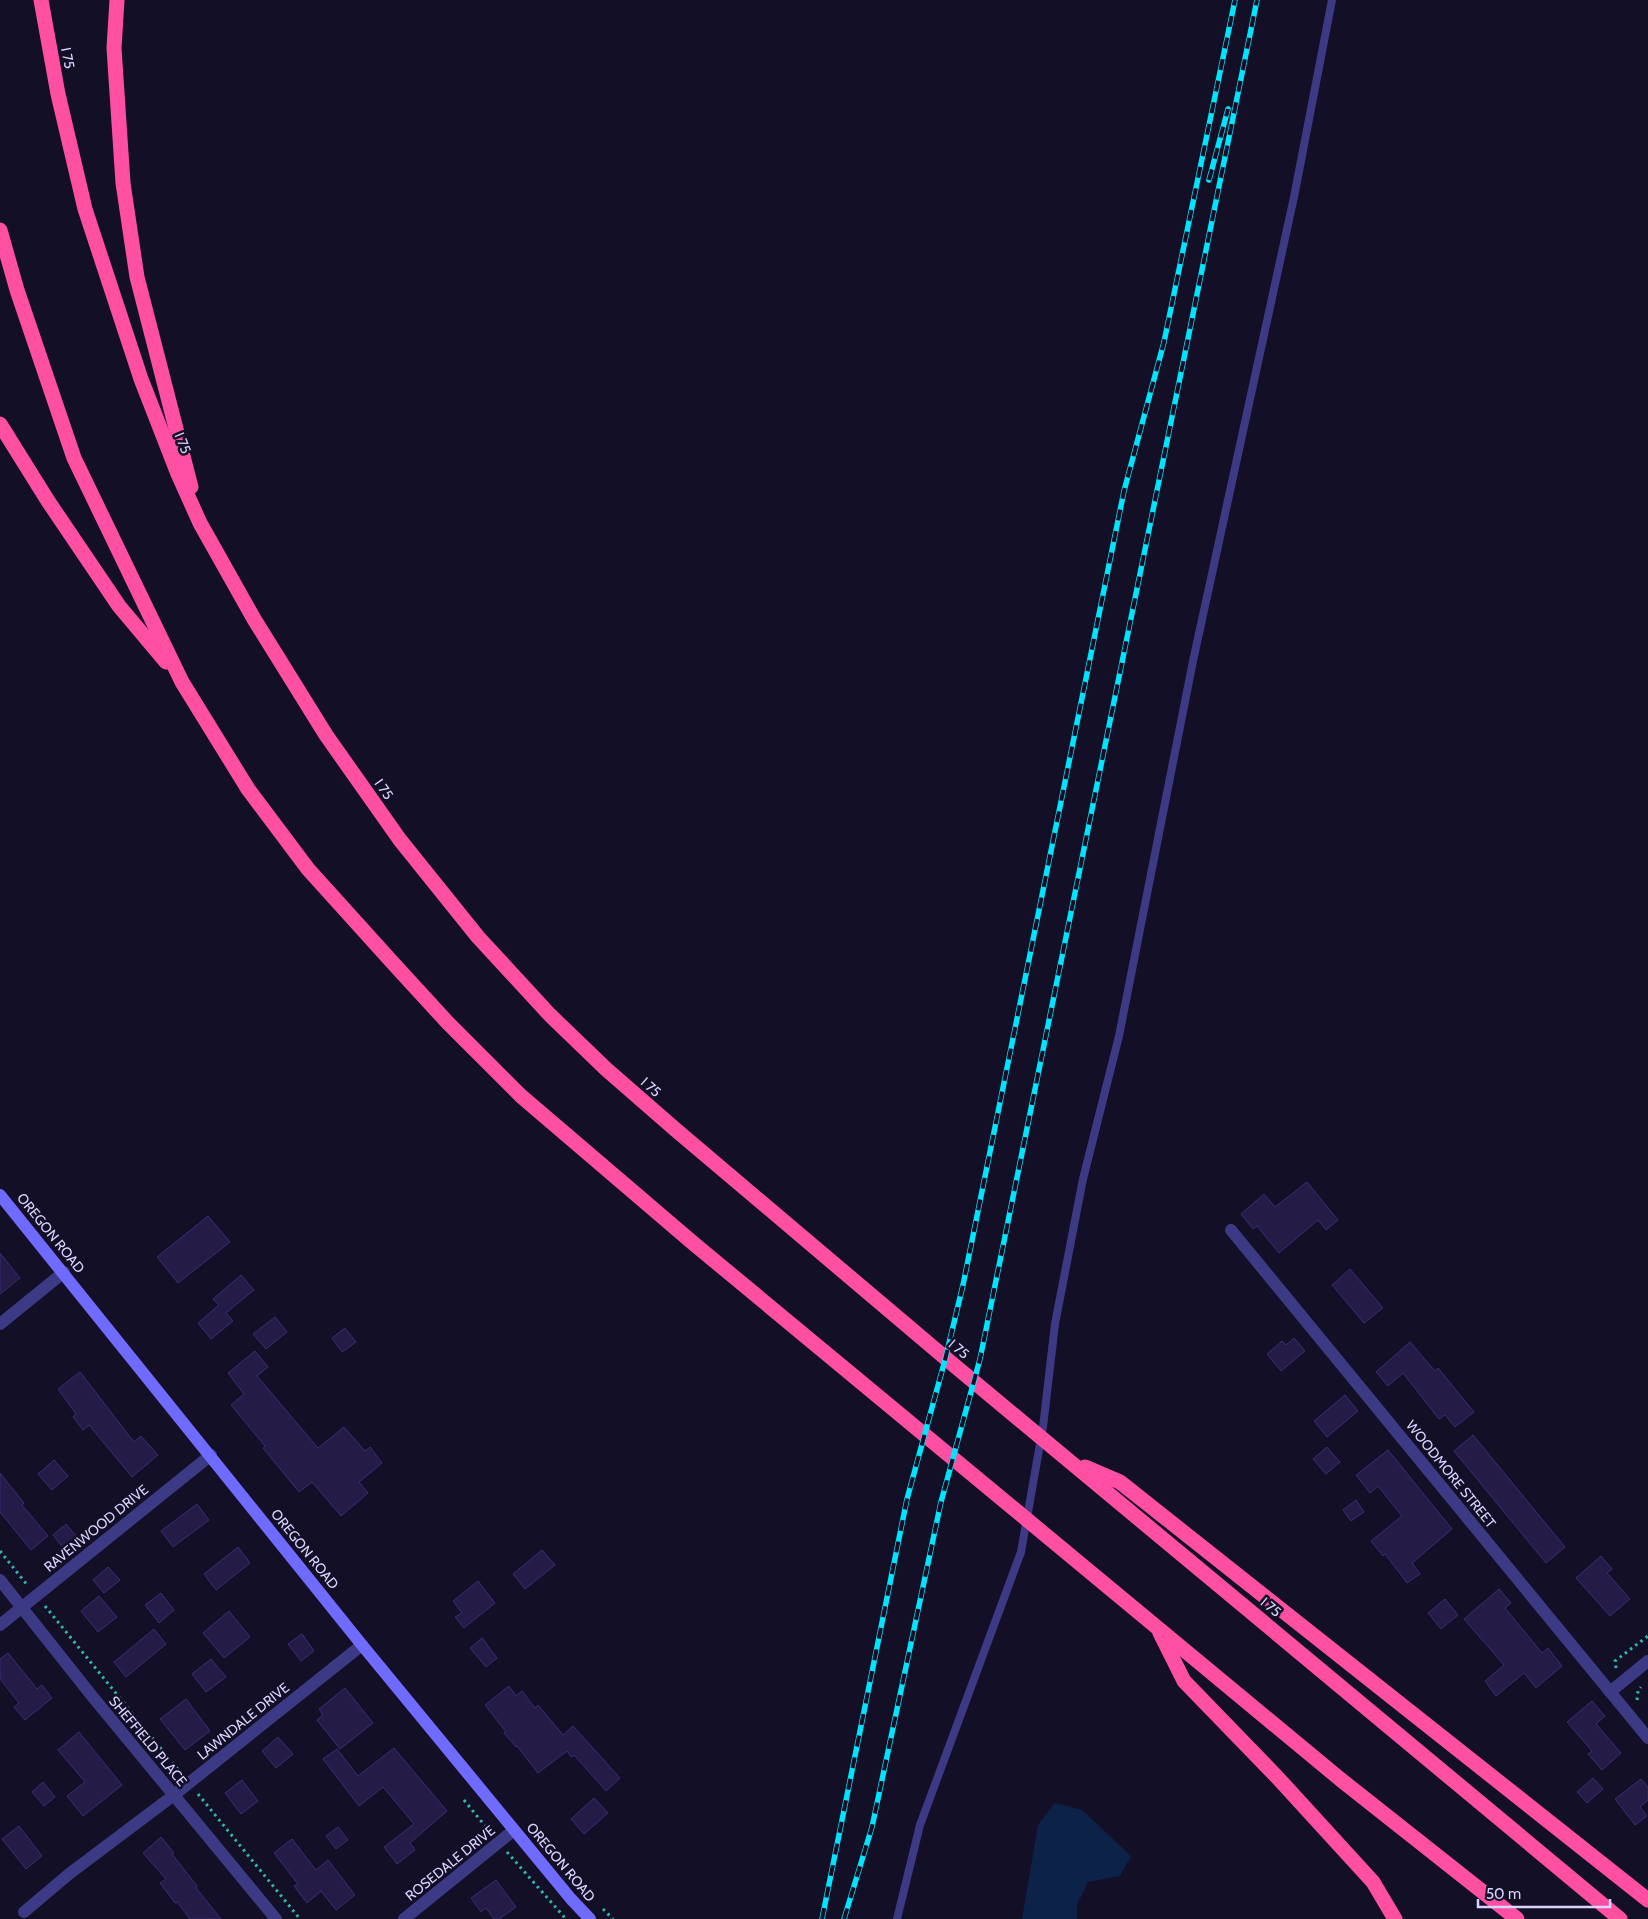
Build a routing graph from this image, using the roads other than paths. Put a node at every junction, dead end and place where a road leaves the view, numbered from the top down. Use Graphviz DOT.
graph roads {
  1 [pos="41,0"];
  2 [pos="117,0"];
  3 [pos="1332,0"];
  4 [pos="0,230"];
  5 [pos="0,424"];
  6 [pos="200,523"];
  7 [pos="182,682"];
  8 [pos="0,1194"];
  9 [pos="1231,1230"];
  10 [pos="64,1272"];
  11 [pos="0,1324"];
  12 [pos="211,1455"];
  13 [pos="1070,1461"];
  14 [pos="0,1580"];
  15 [pos="22,1607"];
  16 [pos="0,1625"];
  17 [pos="1157,1627"];
  18 [pos="362,1645"];
  19 [pos="1648,1661"];
  20 [pos="1610,1692"];
  21 [pos="1648,1738"];
  22 [pos="174,1796"];
  23 [pos="514,1830"];
  24 [pos="1648,1900"];
  25 [pos="24,1912"];
  26 [pos="276,1919"];
  27 [pos="404,1919"];
  28 [pos="590,1919"];
  29 [pos="897,1919"];
  30 [pos="1395,1919"];
  31 [pos="1517,1919"];
  32 [pos="1620,1919"];
  1 -- 6 [label="highway, I 75 / I 75"];
  2 -- 6 [label="highway"];
  3 -- 29 [label="lane"];
  4 -- 7 [label="highway"];
  5 -- 7 [label="highway"];
  6 -- 13 [label="highway, I 75 / I 75"];
  7 -- 17 [label="highway"];
  8 -- 10 [label="street, OREGON ROAD"];
  9 -- 20 [label="street, WOODMORE STREET"];
  10 -- 11 [label="street"];
  10 -- 12 [label="street, OREGON ROAD"];
  12 -- 15 [label="street, RAVENWOOD DRIVE"];
  12 -- 18 [label="street, OREGON ROAD"];
  13 -- 24 [label="highway"];
  13 -- 32 [label="highway, I 75 / I 75"];
  14 -- 15 [label="street, SHEFFIELD PLACE"];
  15 -- 16 [label="street, RAVENWOOD DRIVE"];
  15 -- 22 [label="street, SHEFFIELD PLACE"];
  17 -- 30 [label="highway"];
  17 -- 31 [label="highway"];
  18 -- 22 [label="street, LAWNDALE DRIVE"];
  18 -- 23 [label="street, OREGON ROAD"];
  19 -- 20 [label="street"];
  20 -- 21 [label="street, WOODMORE STREET"];
  22 -- 25 [label="street, LAWNDALE DRIVE"];
  22 -- 26 [label="street, SHEFFIELD PLACE"];
  23 -- 27 [label="street, ROSEDALE DRIVE"];
  23 -- 28 [label="street, OREGON ROAD"];
}
